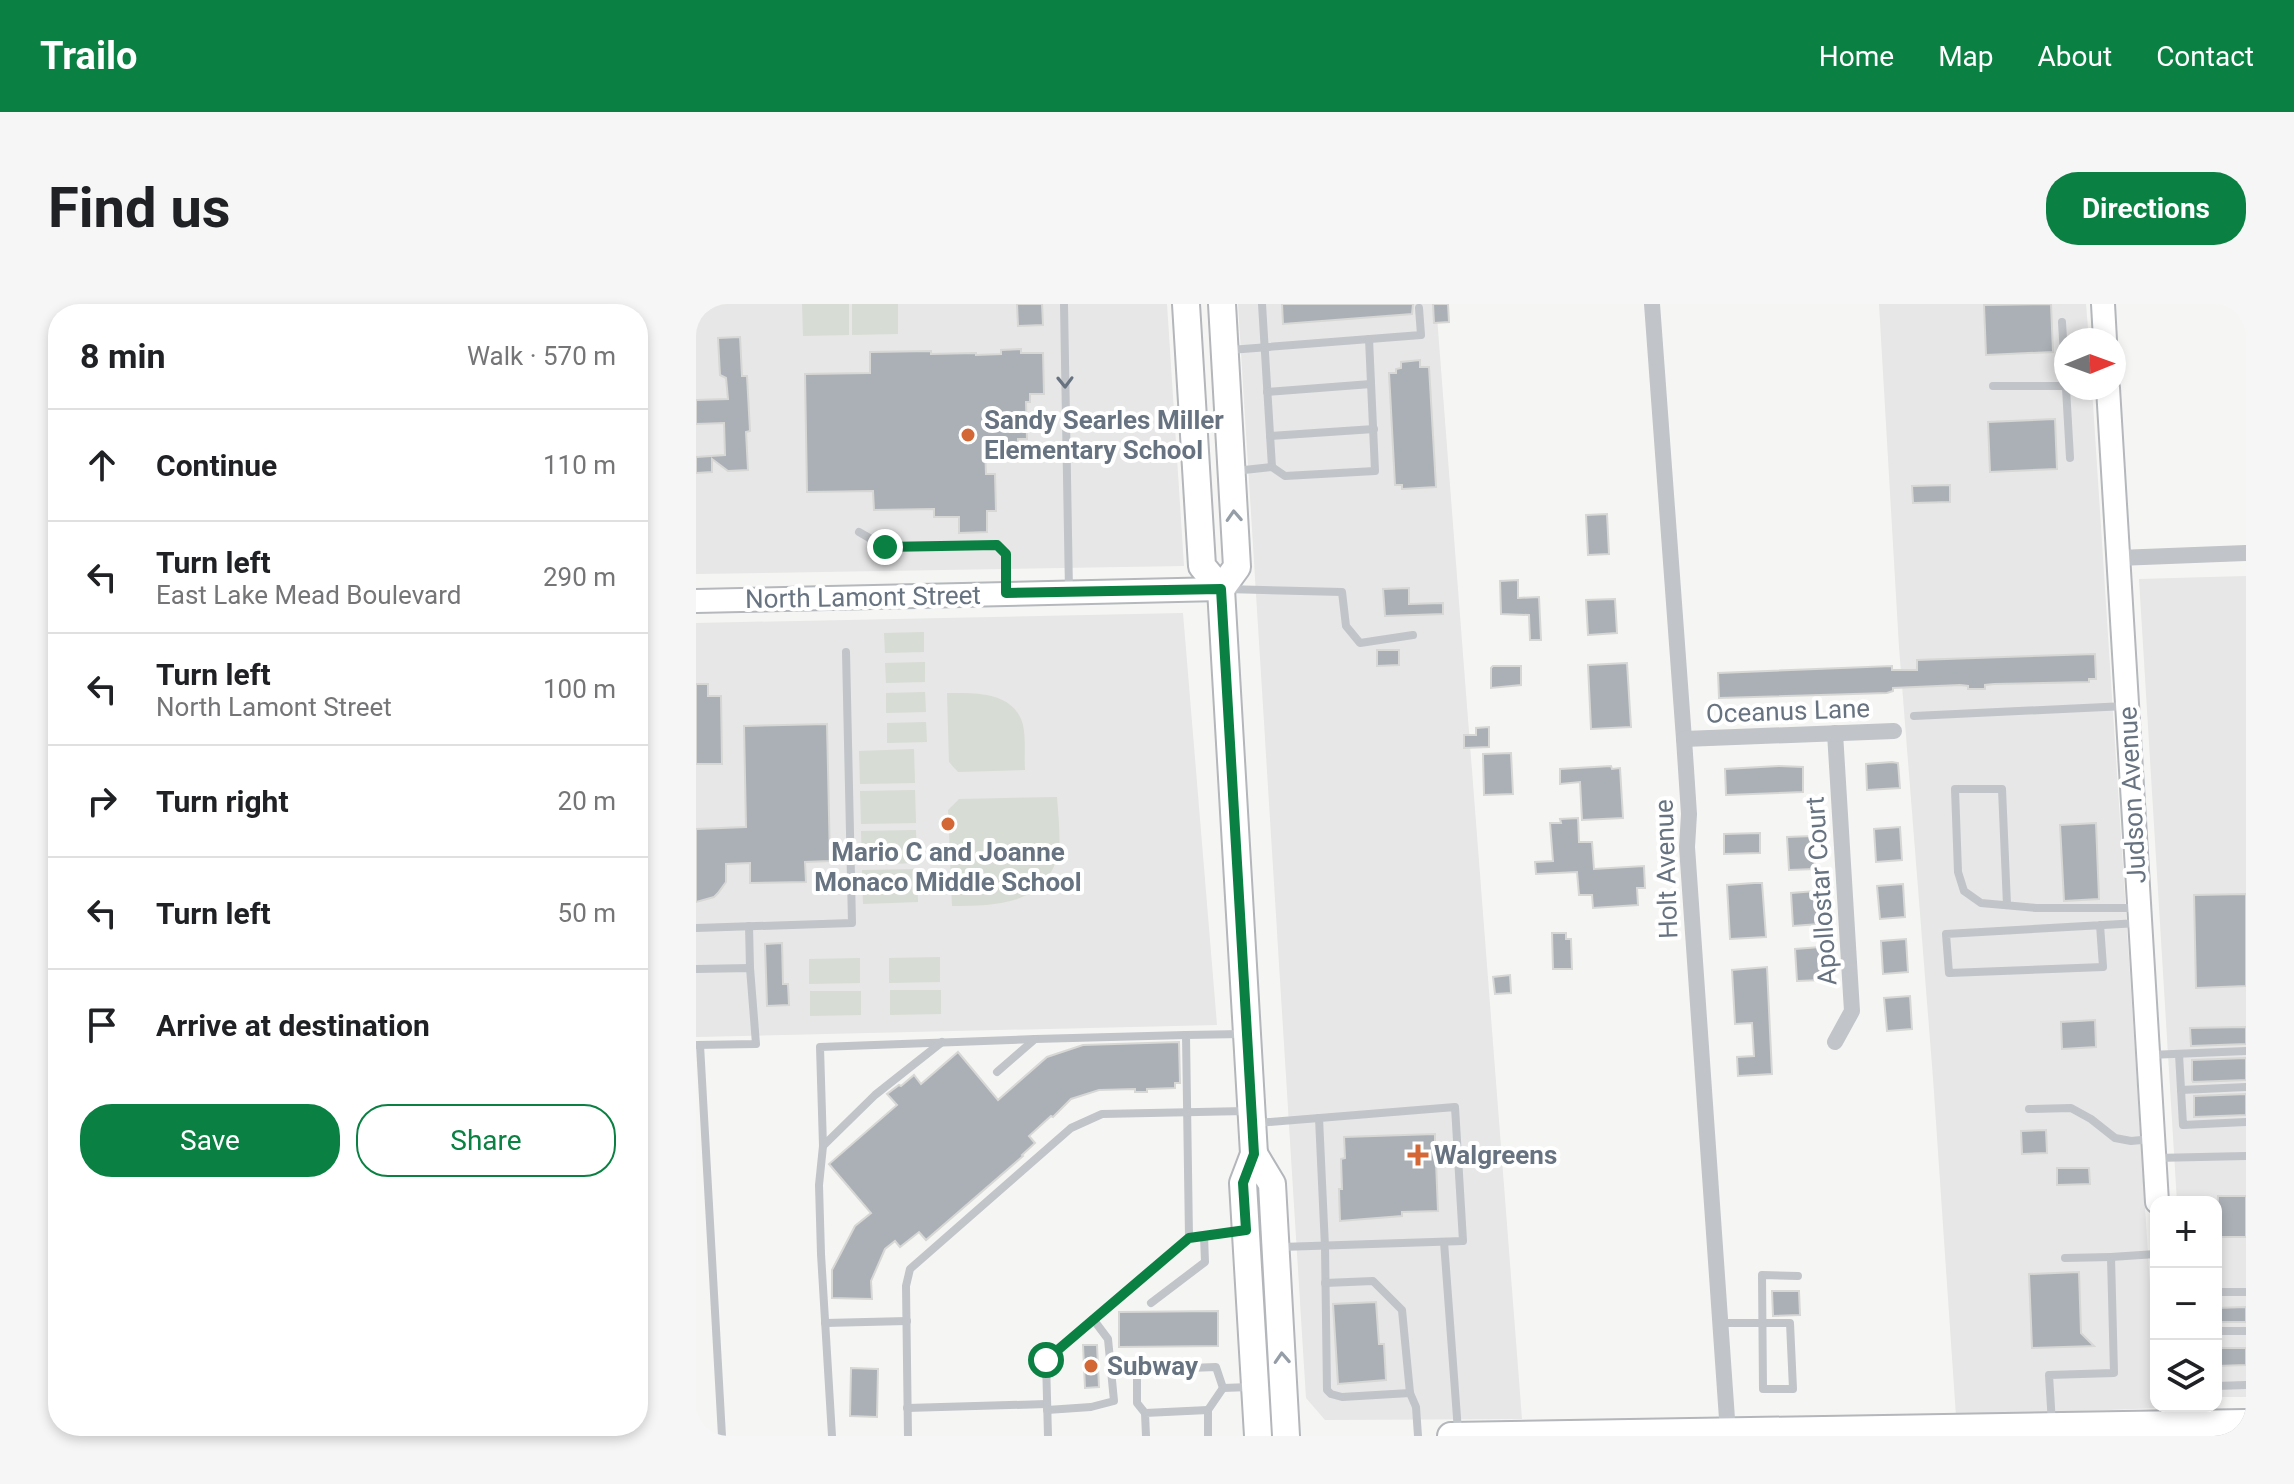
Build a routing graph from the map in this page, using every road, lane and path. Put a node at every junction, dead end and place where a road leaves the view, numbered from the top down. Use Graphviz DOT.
graph roads {
  1 [pos="1064,304"];
  2 [pos="1186,304"];
  3 [pos="1203,304"];
  4 [pos="1222,304"];
  5 [pos="1262,304"];
  6 [pos="1652,304"];
  7 [pos="2103,304"];
  8 [pos="1419,308"];
  9 [pos="2062,322"];
  10 [pos="2062,328"];
  11 [pos="2104,328"];
  12 [pos="1369,339"];
  13 [pos="1264,347"];
  14 [pos="1225,350"];
  15 [pos="1371,384"];
  16 [pos="1993,386"];
  17 [pos="2054,387"];
  18 [pos="1267,392"];
  19 [pos="2067,400"];
  20 [pos="2109,400"];
  21 [pos="1374,429"];
  22 [pos="1229,430"];
  23 [pos="1270,436"];
  24 [pos="2070,458"];
  25 [pos="1272,467"];
  26 [pos="1232,471"];
  27 [pos="859,532"];
  28 [pos="2246,553"];
  29 [pos="2118,558"];
  30 [pos="1221,589"];
  31 [pos="1069,592"];
  32 [pos="1006,593"];
  33 [pos="696,601"];
  34 [pos="1413,635"];
  35 [pos="846,652"];
  36 [pos="2127,706"];
  37 [pos="1914,716"];
  38 [pos="1894,731"];
  39 [pos="1835,733"];
  40 [pos="1684,739"];
  41 [pos="2007,905"];
  42 [pos="2140,915"];
  43 [pos="2100,925"];
  44 [pos="749,926"];
  45 [pos="696,928"];
  46 [pos="750,968"];
  47 [pos="696,969"];
  48 [pos="1247,1033"];
  49 [pos="1186,1035"];
  50 [pos="1035,1039"];
  51 [pos="942,1042"];
  52 [pos="1835,1042"];
  53 [pos="698,1045"];
  54 [pos="2246,1051"];
  55 [pos="2179,1054"];
  56 [pos="2148,1055"];
  57 [pos="997,1072"];
  58 [pos="2246,1087"];
  59 [pos="2181,1090"];
  60 [pos="2029,1109"];
  61 [pos="1189,1112"];
  62 [pos="1252,1117"];
  63 [pos="1319,1118"];
  64 [pos="2246,1122"];
  65 [pos="823,1146"];
  66 [pos="2154,1148"];
  67 [pos="1254,1154"];
  68 [pos="2246,1156"];
  69 [pos="2157,1196"];
  70 [pos="1246,1230"];
  71 [pos="1204,1236"];
  72 [pos="1189,1238"];
  73 [pos="1444,1242"];
  74 [pos="1276,1247"];
  75 [pos="1325,1247"];
  76 [pos="2150,1254"];
  77 [pos="2111,1257"];
  78 [pos="2065,1258"];
  79 [pos="1798,1276"];
  80 [pos="1325,1283"];
  81 [pos="2222,1292"];
  82 [pos="2246,1292"];
  83 [pos="1151,1303"];
  84 [pos="1093,1319"];
  85 [pos="907,1321"];
  86 [pos="825,1323"];
  87 [pos="1721,1323"];
  88 [pos="1762,1323"];
  89 [pos="2222,1331"];
  90 [pos="2246,1331"];
  91 [pos="2246,1385"];
  92 [pos="1255,1386"];
  93 [pos="2222,1386"];
  94 [pos="1223,1388"];
  95 [pos="1410,1393"];
  96 [pos="1047,1407"];
  97 [pos="907,1408"];
  98 [pos="1208,1410"];
  99 [pos="1145,1413"];
  100 [pos="2171,1422"];
  101 [pos="2246,1423"];
  102 [pos="2052,1426"];
  103 [pos="1728,1433"];
  104 [pos="722,1436"];
  105 [pos="832,1436"];
  106 [pos="908,1436"];
  107 [pos="1048,1436"];
  108 [pos="1146,1436"];
  109 [pos="1208,1436"];
  110 [pos="1258,1436"];
  111 [pos="1286,1436"];
  112 [pos="1418,1436"];
  113 [pos="1451,1436"];
  114 [pos="1458,1436"];
  1 -- 31 [label="lane, one-way"];
  2 -- 30 [label="main road"];
  3 -- 22 [label="main road"];
  4 -- 14 [label="main road"];
  5 -- 13 [label="lane"];
  6 -- 40 [label="street, Holt Avenue"];
  7 -- 11 [label="street"];
  8 -- 12 [label="lane"];
  9 -- 10 [label="lane"];
  12 -- 13 [label="lane"];
  12 -- 15 [label="lane"];
  13 -- 14 [label="lane"];
  13 -- 18 [label="lane"];
  14 -- 22 [label="main road"];
  15 -- 18 [label="lane"];
  15 -- 21 [label="lane"];
  16 -- 17 [label="lane"];
  18 -- 23 [label="lane"];
  19 -- 24 [label="lane"];
  20 -- 29 [label="street, Judson Avenue"];
  21 -- 23 [label="lane"];
  21 -- 25 [label="lane"];
  22 -- 26 [label="main road"];
  23 -- 25 [label="lane"];
  25 -- 26 [label="lane"];
  30 -- 26 [label="main road, one-way"];
  27 -- 32 [label="lane"];
  28 -- 29 [label="street"];
  29 -- 36 [label="street, Judson Avenue"];
  30 -- 31 [label="street, North Lamont Street"];
  30 -- 34 [label="lane"];
  30 -- 48 [label="main road"];
  31 -- 32 [label="street, North Lamont Street"];
  32 -- 33 [label="street, North Lamont Street"];
  35 -- 44 [label="lane"];
  36 -- 37 [label="lane"];
  36 -- 42 [label="street, Judson Avenue"];
  38 -- 39 [label="street, Oceanus Lane"];
  39 -- 40 [label="street, Oceanus Lane"];
  39 -- 52 [label="street, Apollostar Court"];
  40 -- 87 [label="street, Holt Avenue"];
  41 -- 41 [label="lane"];
  41 -- 42 [label="lane"];
  42 -- 43 [label="lane"];
  42 -- 56 [label="street, Judson Avenue"];
  43 -- 43 [label="lane"];
  44 -- 45 [label="lane"];
  44 -- 46 [label="lane"];
  46 -- 47 [label="lane"];
  46 -- 53 [label="lane"];
  48 -- 49 [label="lane"];
  48 -- 62 [label="main road"];
  49 -- 50 [label="lane"];
  49 -- 61 [label="lane"];
  50 -- 51 [label="lane"];
  50 -- 57 [label="lane"];
  51 -- 65 [label="lane"];
  51 -- 65 [label="lane"];
  53 -- 104 [label="lane"];
  54 -- 55 [label="lane"];
  55 -- 56 [label="lane"];
  55 -- 59 [label="lane"];
  56 -- 66 [label="street, Judson Avenue"];
  58 -- 59 [label="lane"];
  59 -- 64 [label="lane"];
  60 -- 66 [label="lane"];
  61 -- 62 [label="lane"];
  61 -- 72 [label="lane"];
  61 -- 85 [label="lane"];
  62 -- 63 [label="lane"];
  62 -- 67 [label="main road"];
  63 -- 73 [label="lane"];
  63 -- 75 [label="lane"];
  65 -- 86 [label="lane"];
  66 -- 68 [label="lane"];
  66 -- 69 [label="street, Judson Avenue"];
  67 -- 70 [label="main road"];
  67 -- 74 [label="main road"];
  70 -- 71 [label="lane"];
  70 -- 92 [label="main road"];
  71 -- 72 [label="lane"];
  71 -- 83 [label="lane"];
  72 -- 84 [label="lane"];
  73 -- 75 [label="lane"];
  73 -- 114 [label="lane"];
  74 -- 75 [label="lane"];
  111 -- 74 [label="main road, one-way"];
  75 -- 80 [label="lane"];
  76 -- 77 [label="lane"];
  77 -- 78 [label="lane"];
  77 -- 102 [label="lane"];
  79 -- 88 [label="lane"];
  80 -- 95 [label="lane"];
  80 -- 95 [label="lane"];
  81 -- 82 [label="lane"];
  84 -- 96 [label="lane"];
  84 -- 96 [label="lane"];
  85 -- 86 [label="lane"];
  85 -- 97 [label="lane"];
  86 -- 105 [label="lane"];
  87 -- 88 [label="lane"];
  87 -- 103 [label="street, Holt Avenue"];
  88 -- 88 [label="lane"];
  89 -- 90 [label="lane"];
  91 -- 93 [label="lane"];
  92 -- 94 [label="lane"];
  92 -- 110 [label="main road"];
  94 -- 98 [label="lane"];
  94 -- 99 [label="lane"];
  95 -- 112 [label="lane"];
  96 -- 97 [label="lane"];
  96 -- 107 [label="lane"];
  97 -- 106 [label="lane"];
  98 -- 99 [label="lane"];
  98 -- 109 [label="lane"];
  99 -- 108 [label="lane"];
  100 -- 101 [label="main road"];
  100 -- 102 [label="main road"];
  102 -- 103 [label="main road"];
  103 -- 114 [label="main road"];
  113 -- 114 [label="main road"];
}
